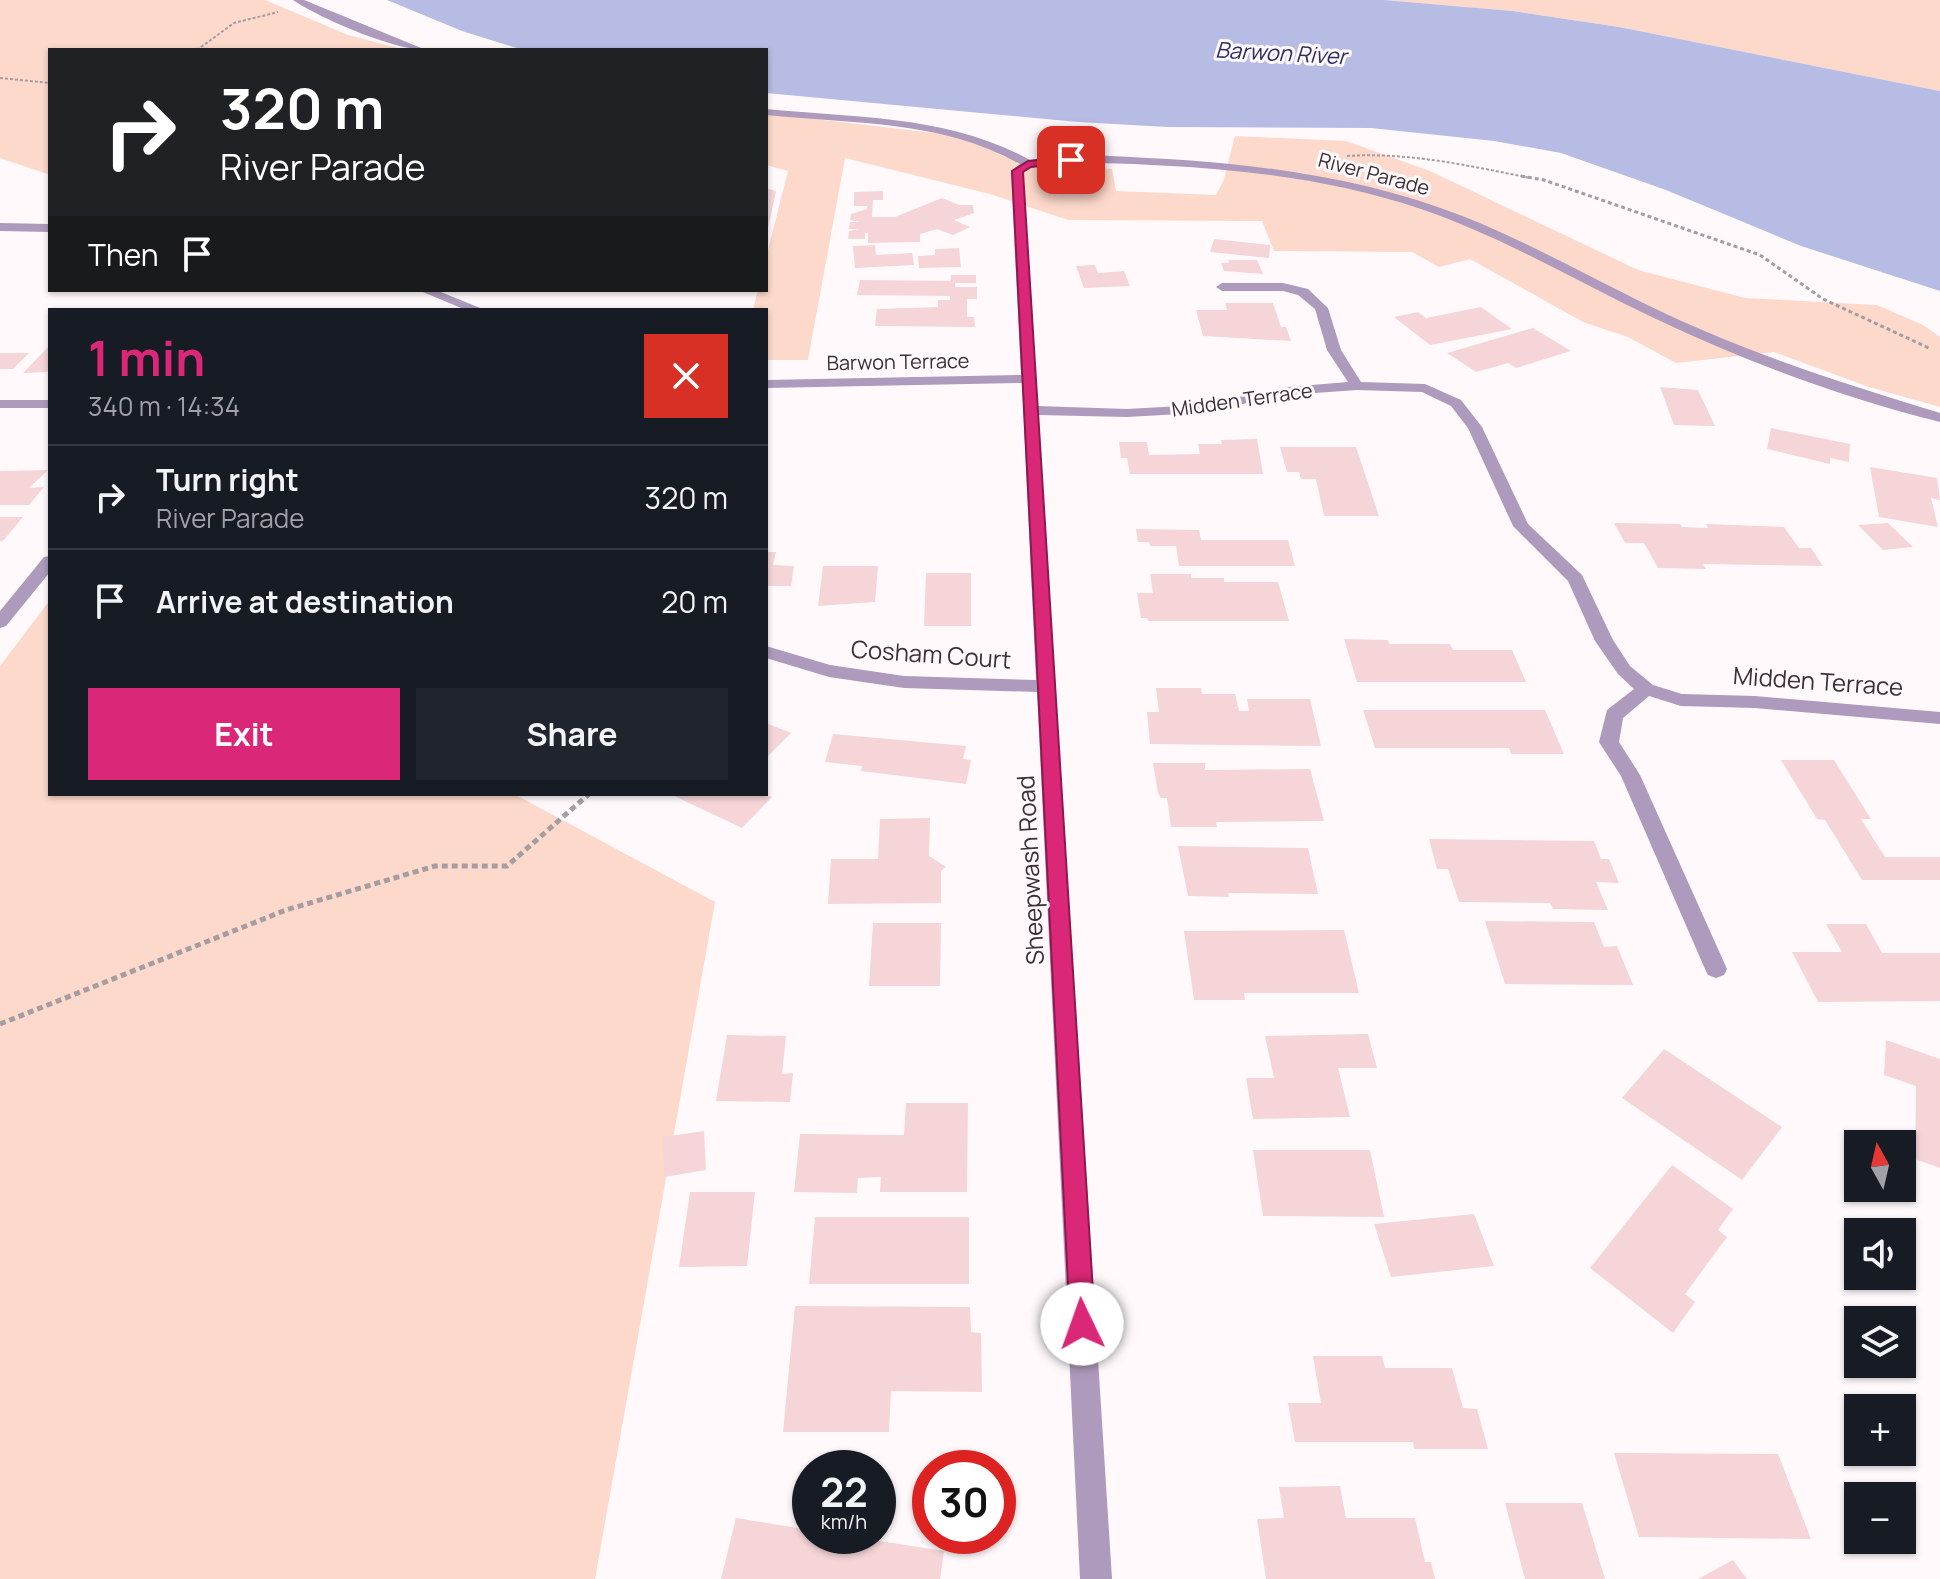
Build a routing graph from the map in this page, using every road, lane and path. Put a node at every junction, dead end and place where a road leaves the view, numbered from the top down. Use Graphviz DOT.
graph roads {
  1 [pos="302,2"];
  2 [pos="200,48"];
  3 [pos="414,48"];
  4 [pos="0,78"];
  5 [pos="48,83"];
  6 [pos="768,112"];
  7 [pos="1028,164"];
  8 [pos="0,227"];
  9 [pos="48,228"];
  10 [pos="1222,287"];
  11 [pos="429,292"];
  12 [pos="473,308"];
  13 [pos="1030,379"];
  14 [pos="768,384"];
  15 [pos="1357,386"];
  16 [pos="0,404"];
  17 [pos="48,404"];
  18 [pos="1032,410"];
  19 [pos="1940,418"];
  20 [pos="48,563"];
  21 [pos="0,622"];
  22 [pos="768,653"];
  23 [pos="1047,686"];
  24 [pos="1646,689"];
  25 [pos="1940,718"];
  26 [pos="587,796"];
  27 [pos="1716,969"];
  28 [pos="0,1024"];
  29 [pos="1096,1579"];
  1 -- 2 [label="path"];
  1 -- 3 [label="street"];
  4 -- 5 [label="path"];
  6 -- 7 [label="street"];
  7 -- 13 [label="street, Sheepwash Road"];
  7 -- 19 [label="street, River Parade"];
  8 -- 9 [label="street"];
  10 -- 15 [label="street, Midden Terrace"];
  11 -- 12 [label="street"];
  13 -- 14 [label="street, Barwon Terrace"];
  13 -- 18 [label="street, Sheepwash Road"];
  15 -- 18 [label="street, Midden Terrace"];
  15 -- 24 [label="street, Midden Terrace"];
  16 -- 17 [label="street"];
  18 -- 23 [label="street, Sheepwash Road"];
  20 -- 21 [label="street"];
  22 -- 23 [label="street, Cosham Court"];
  23 -- 29 [label="street, Sheepwash Road"];
  24 -- 25 [label="street, Midden Terrace"];
  24 -- 27 [label="street"];
  26 -- 28 [label="path"];
}
